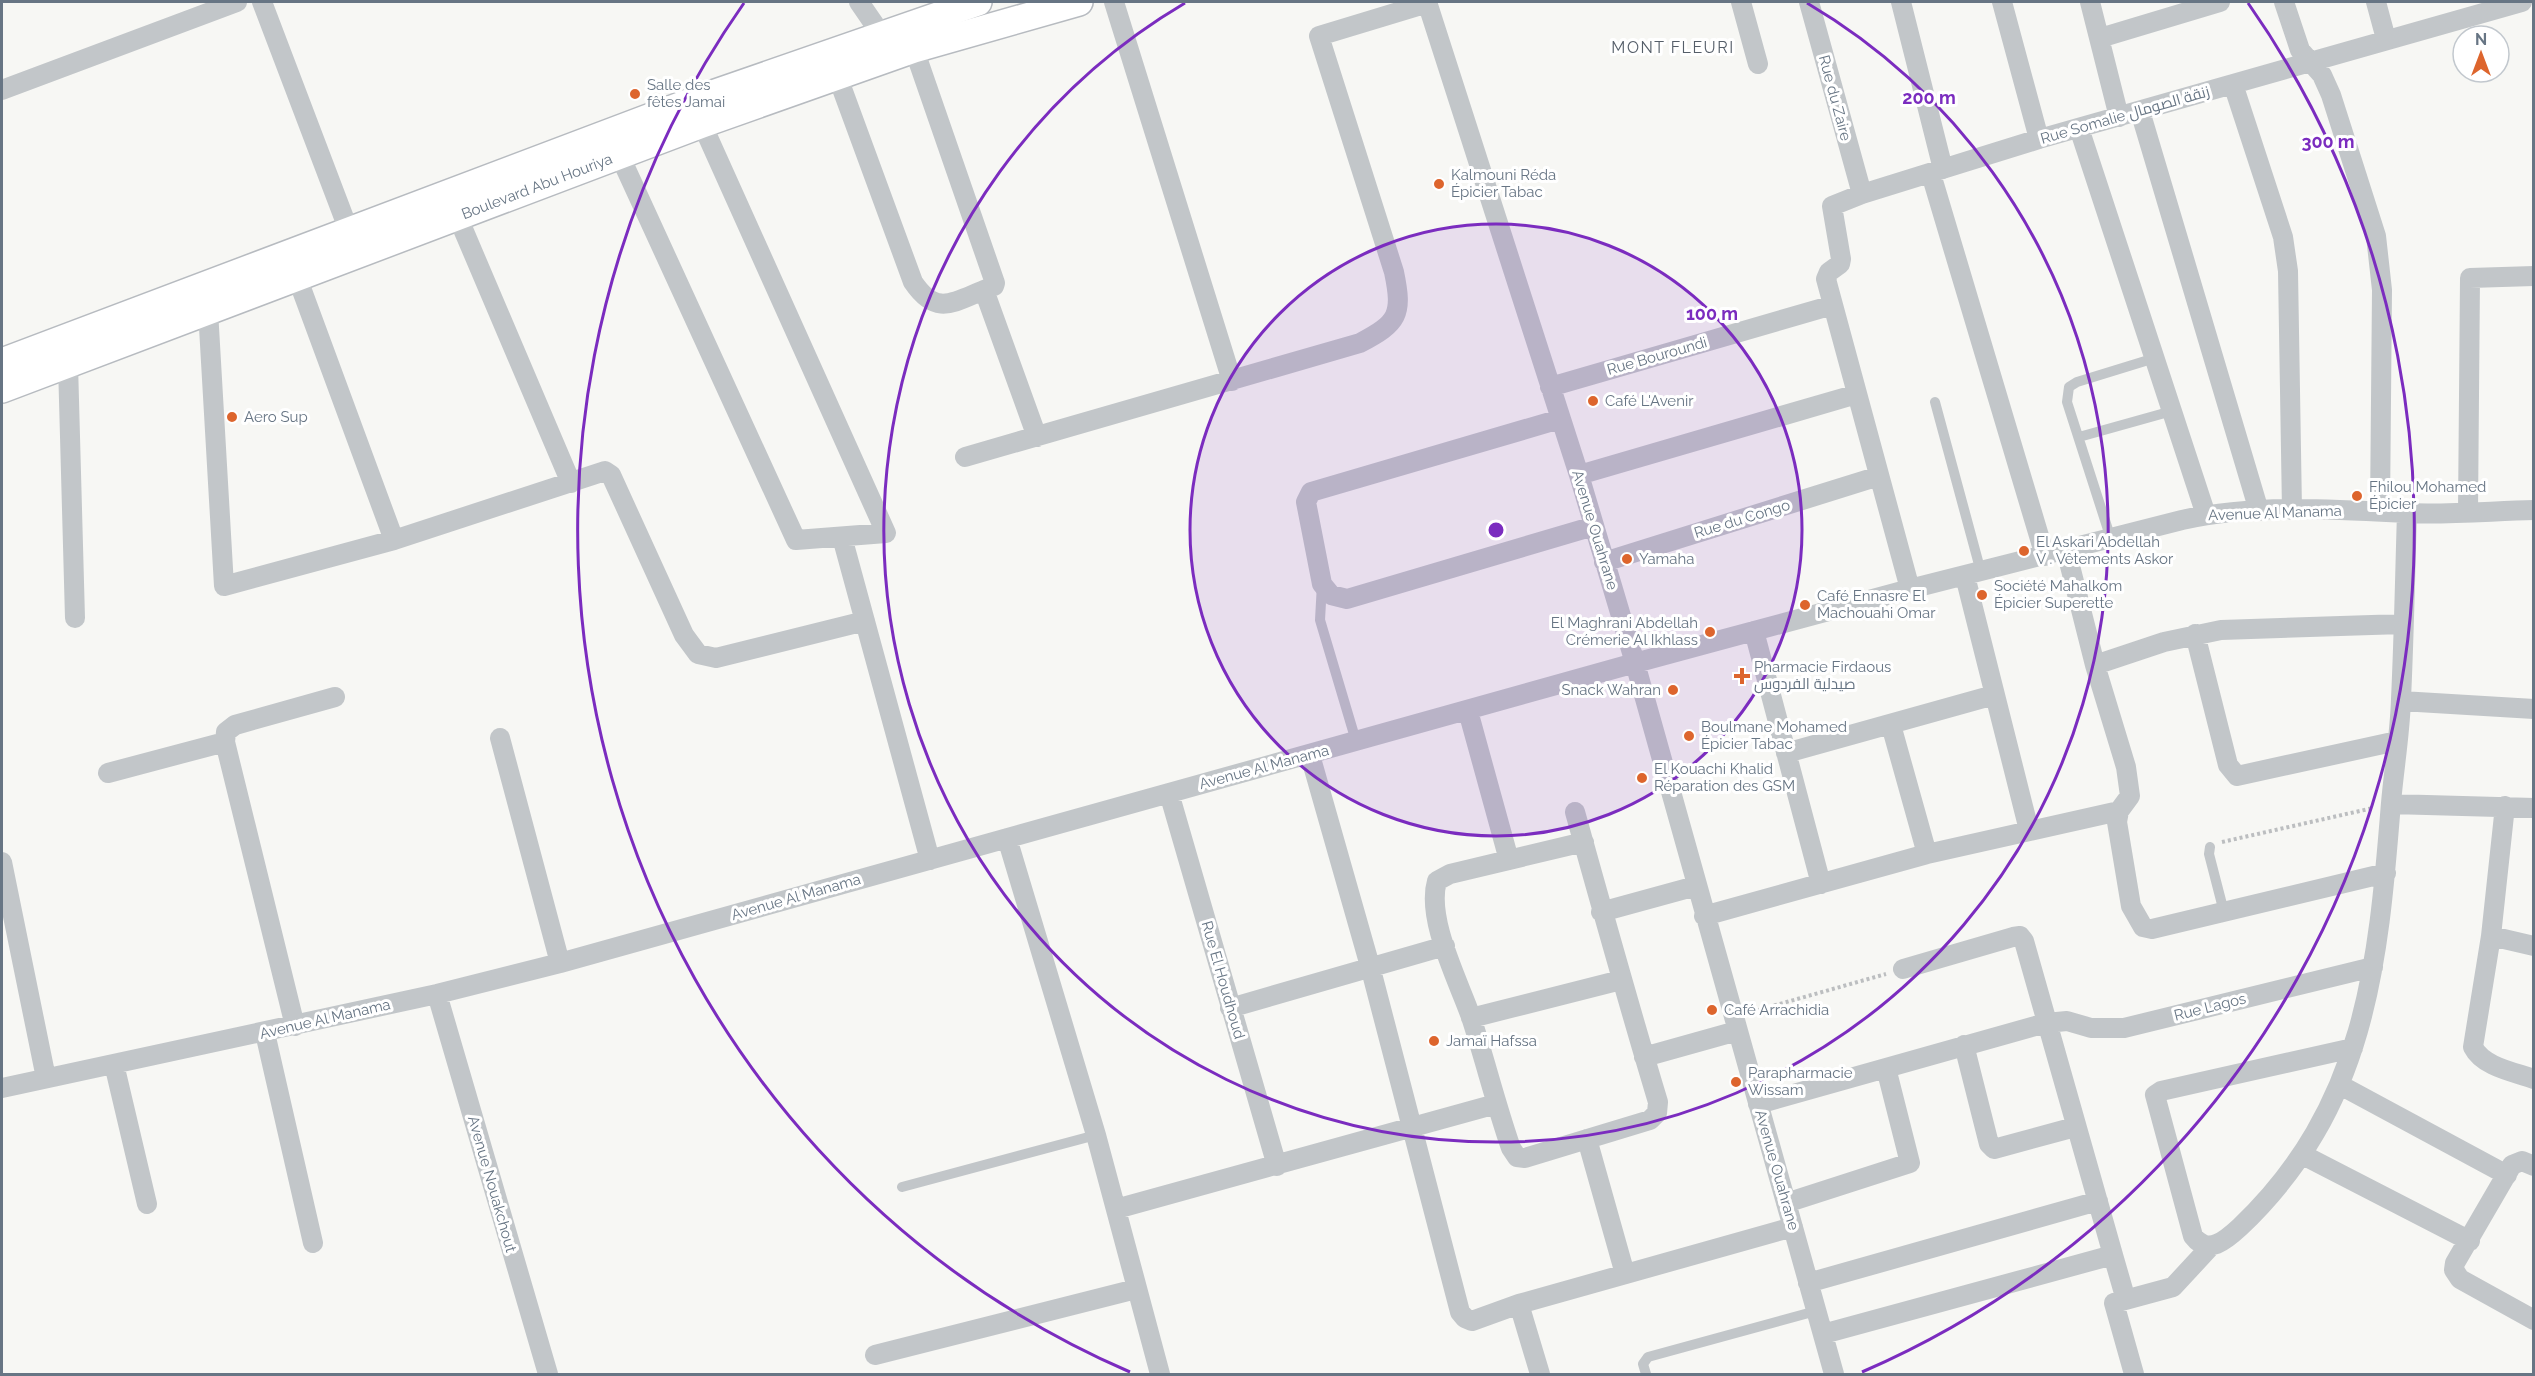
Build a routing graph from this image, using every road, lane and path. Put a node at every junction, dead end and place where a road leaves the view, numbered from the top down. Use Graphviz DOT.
graph roads {
  1 [pos="237,2"];
  2 [pos="262,2"];
  3 [pos="859,2"];
  4 [pos="978,2"];
  5 [pos="1079,2"];
  6 [pos="1114,2"];
  7 [pos="1428,2"];
  8 [pos="1741,2"];
  9 [pos="1809,2"];
  10 [pos="1901,2"];
  11 [pos="2002,2"];
  12 [pos="2090,2"];
  13 [pos="2220,2"];
  14 [pos="2284,2"];
  15 [pos="2376,2"];
  16 [pos="2522,2"];
  17 [pos="2191,6"];
  18 [pos="881,34"];
  19 [pos="2100,38"];
  20 [pos="2386,39"];
  21 [pos="915,49"];
  22 [pos="2309,61"];
  23 [pos="1758,64"];
  24 [pos="837,75"];
  25 [pos="2233,84"];
  26 [pos="2,90"];
  27 [pos="2140,111"];
  28 [pos="2119,117"];
  29 [pos="702,124"];
  30 [pos="2079,128"];
  31 [pos="2039,139"];
  32 [pos="619,154"];
  33 [pos="1937,171"];
  34 [pos="1862,194"];
  35 [pos="458,215"];
  36 [pos="350,231"];
  37 [pos="2534,276"];
  38 [pos="297,277"];
  39 [pos="984,290"];
  40 [pos="1833,305"];
  41 [pos="208,310"];
  42 [pos="2155,358"];
  43 [pos="2,362"];
  44 [pos="68,364"];
  45 [pos="1232,381"];
  46 [pos="1550,387"];
  47 [pos="2,389"];
  48 [pos="1857,393"];
  49 [pos="1935,402"];
  50 [pos="2172,411"];
  51 [pos="1560,419"];
  52 [pos="1037,437"];
  53 [pos="2079,437"];
  54 [pos="965,457"];
  55 [pos="1579,475"];
  56 [pos="1879,476"];
  57 [pos="571,483"];
  58 [pos="2292,510"];
  59 [pos="2534,510"];
  60 [pos="2259,511"];
  61 [pos="2380,511"];
  62 [pos="2468,512"];
  63 [pos="2407,513"];
  64 [pos="2206,515"];
  65 [pos="1594,526"];
  66 [pos="842,537"];
  67 [pos="2111,539"];
  68 [pos="394,540"];
  69 [pos="2066,550"];
  70 [pos="2045,556"];
  71 [pos="1604,562"];
  72 [pos="1973,574"];
  73 [pos="1322,584"];
  74 [pos="1910,589"];
  75 [pos="75,618"];
  76 [pos="865,621"];
  77 [pos="2403,624"];
  78 [pos="1754,632"];
  79 [pos="2195,634"];
  80 [pos="1635,663"];
  81 [pos="2095,665"];
  82 [pos="1995,695"];
  83 [pos="335,697"];
  84 [pos="2401,701"];
  85 [pos="2534,709"];
  86 [pos="1468,711"];
  87 [pos="1891,725"];
  88 [pos="500,738"];
  89 [pos="1356,741"];
  90 [pos="2397,741"];
  91 [pos="225,742"];
  92 [pos="1786,753"];
  93 [pos="1310,755"];
  94 [pos="108,773"];
  95 [pos="1169,793"];
  96 [pos="2391,804"];
  97 [pos="2505,806"];
  98 [pos="2534,808"];
  99 [pos="2119,811"];
  100 [pos="1575,812"];
  101 [pos="2029,830"];
  102 [pos="1007,838"];
  103 [pos="1584,842"];
  104 [pos="2210,847"];
  105 [pos="1927,854"];
  106 [pos="930,860"];
  107 [pos="1509,860"];
  108 [pos="2,862"];
  109 [pos="2386,873"];
  110 [pos="1821,884"];
  111 [pos="1696,886"];
  112 [pos="1601,912"];
  113 [pos="2224,912"];
  114 [pos="1704,916"];
  115 [pos="2491,936"];
  116 [pos="1445,946"];
  117 [pos="2534,946"];
  118 [pos="560,963"];
  119 [pos="1370,966"];
  120 [pos="2373,967"];
  121 [pos="1904,969"];
  122 [pos="1621,980"];
  123 [pos="436,994"];
  124 [pos="1230,1008"];
  125 [pos="1471,1018"];
  126 [pos="2046,1023"];
  127 [pos="1735,1024"];
  128 [pos="295,1026"];
  129 [pos="265,1033"];
  130 [pos="1964,1045"];
  131 [pos="2354,1048"];
  132 [pos="1644,1057"];
  133 [pos="114,1064"];
  134 [pos="1886,1068"];
  135 [pos="46,1078"];
  136 [pos="2534,1079"];
  137 [pos="2340,1085"];
  138 [pos="2,1088"];
  139 [pos="1496,1104"];
  140 [pos="1758,1104"];
  141 [pos="2075,1127"];
  142 [pos="1413,1128"];
  143 [pos="1096,1135"];
  144 [pos="1587,1139"];
  145 [pos="2303,1155"];
  146 [pos="1277,1166"];
  147 [pos="2534,1166"];
  148 [pos="2507,1175"];
  149 [pos="902,1187"];
  150 [pos="2098,1201"];
  151 [pos="1786,1203"];
  152 [pos="147,1204"];
  153 [pos="1116,1209"];
  154 [pos="1793,1227"];
  155 [pos="2470,1241"];
  156 [pos="313,1243"];
  157 [pos="2210,1247"];
  158 [pos="2113,1255"];
  159 [pos="1625,1274"];
  160 [pos="1808,1283"];
  161 [pos="1136,1289"];
  162 [pos="2126,1300"];
  163 [pos="1519,1304"];
  164 [pos="1816,1311"];
  165 [pos="2534,1320"];
  166 [pos="1824,1334"];
  167 [pos="875,1355"];
  168 [pos="548,1374"];
  169 [pos="1160,1374"];
  170 [pos="1540,1374"];
  171 [pos="1646,1374"];
  172 [pos="1834,1374"];
  173 [pos="2134,1374"];
  1 -- 26 [label="street"];
  2 -- 36 [label="street"];
  3 -- 18 [label="street"];
  4 -- 18 [label="main road, Boulevard Abu Houriya"];
  5 -- 21 [label="main road, Boulevard Abu Houriya"];
  6 -- 45 [label="street"];
  7 -- 45 [label="street"];
  7 -- 46 [label="street, Avenue Ouahrane"];
  8 -- 23 [label="street"];
  9 -- 34 [label="street, Rue du Zaire"];
  10 -- 33 [label="street"];
  11 -- 31 [label="street"];
  12 -- 19 [label="street"];
  13 -- 17 [label="street"];
  14 -- 22 [label="street"];
  15 -- 20 [label="street"];
  16 -- 20 [label="street, Rue Somalie زنقة الصومال"];
  17 -- 19 [label="street"];
  18 -- 36 [label="main road, Boulevard Abu Houriya"];
  19 -- 28 [label="street"];
  20 -- 22 [label="street, Rue Somalie زنقة الصومال"];
  21 -- 24 [label="main road, Boulevard Abu Houriya"];
  21 -- 39 [label="street"];
  22 -- 25 [label="street, Rue Somalie زنقة الصومال"];
  22 -- 61 [label="street"];
  24 -- 29 [label="main road, Boulevard Abu Houriya"];
  24 -- 39 [label="street"];
  25 -- 27 [label="street, Rue Somalie زنقة الصومال"];
  25 -- 58 [label="street"];
  27 -- 28 [label="street, Rue Somalie زنقة الصومال"];
  27 -- 60 [label="street"];
  28 -- 30 [label="street, Rue Somalie زنقة الصومال"];
  29 -- 32 [label="main road, Boulevard Abu Houriya"];
  29 -- 66 [label="street"];
  30 -- 31 [label="street, Rue Somalie زنقة الصومال"];
  30 -- 42 [label="street"];
  31 -- 33 [label="street, Rue Somalie زنقة الصومال"];
  32 -- 35 [label="main road, Boulevard Abu Houriya"];
  32 -- 66 [label="street"];
  33 -- 34 [label="street, Rue Somalie زنقة الصومال"];
  33 -- 70 [label="street"];
  34 -- 40 [label="street, Rue Somalie زنقة الصومال"];
  35 -- 38 [label="main road, Boulevard Abu Houriya"];
  35 -- 57 [label="street"];
  36 -- 43 [label="main road, Boulevard Abu Houriya"];
  37 -- 62 [label="street"];
  38 -- 41 [label="main road, Boulevard Abu Houriya"];
  38 -- 68 [label="street"];
  39 -- 52 [label="street"];
  40 -- 46 [label="street, Rue Bouroundi"];
  40 -- 48 [label="street"];
  41 -- 44 [label="main road, Boulevard Abu Houriya"];
  41 -- 68 [label="street"];
  42 -- 50 [label="street"];
  42 -- 53 [label="lane"];
  44 -- 47 [label="main road, Boulevard Abu Houriya"];
  44 -- 75 [label="street"];
  45 -- 52 [label="street"];
  46 -- 51 [label="street, Avenue Ouahrane"];
  48 -- 55 [label="street"];
  48 -- 56 [label="street"];
  49 -- 72 [label="lane"];
  50 -- 53 [label="lane"];
  50 -- 64 [label="street"];
  51 -- 55 [label="street, Avenue Ouahrane"];
  51 -- 73 [label="street"];
  52 -- 54 [label="street"];
  53 -- 67 [label="lane"];
  55 -- 65 [label="street, Avenue Ouahrane"];
  56 -- 71 [label="street, Rue du Congo"];
  56 -- 74 [label="street"];
  57 -- 68 [label="street"];
  57 -- 76 [label="street"];
  58 -- 60 [label="street, Avenue Al Manama"];
  58 -- 61 [label="street, Avenue Al Manama"];
  59 -- 62 [label="street, Avenue Al Manama"];
  60 -- 64 [label="street, Avenue Al Manama"];
  61 -- 63 [label="street, Avenue Al Manama"];
  62 -- 63 [label="street, Avenue Al Manama"];
  63 -- 77 [label="street"];
  64 -- 67 [label="street, Avenue Al Manama"];
  65 -- 71 [label="street, Avenue Ouahrane"];
  65 -- 73 [label="street"];
  66 -- 76 [label="street"];
  67 -- 69 [label="street, Avenue Al Manama"];
  69 -- 70 [label="street, Avenue Al Manama"];
  69 -- 81 [label="street"];
  70 -- 72 [label="street, Avenue Al Manama"];
  71 -- 80 [label="street, Avenue Ouahrane"];
  72 -- 74 [label="street, Avenue Al Manama"];
  72 -- 82 [label="street"];
  73 -- 89 [label="lane"];
  74 -- 78 [label="street, Avenue Al Manama"];
  76 -- 106 [label="street"];
  77 -- 79 [label="street"];
  77 -- 84 [label="street"];
  78 -- 80 [label="street, Avenue Al Manama"];
  78 -- 92 [label="street"];
  79 -- 81 [label="street"];
  79 -- 90 [label="street"];
  80 -- 86 [label="street, Avenue Al Manama"];
  80 -- 111 [label="street, Avenue Ouahrane"];
  81 -- 99 [label="street"];
  82 -- 87 [label="street"];
  82 -- 101 [label="street"];
  83 -- 91 [label="street"];
  84 -- 85 [label="street"];
  84 -- 90 [label="street"];
  86 -- 89 [label="street, Avenue Al Manama"];
  86 -- 107 [label="street"];
  87 -- 92 [label="street"];
  87 -- 105 [label="street"];
  88 -- 118 [label="street"];
  89 -- 93 [label="street, Avenue Al Manama"];
  90 -- 96 [label="street"];
  91 -- 94 [label="street"];
  91 -- 128 [label="street"];
  92 -- 110 [label="street"];
  93 -- 95 [label="street, Avenue Al Manama"];
  93 -- 119 [label="street"];
  95 -- 102 [label="street, Avenue Al Manama"];
  95 -- 124 [label="street, Rue El Houdhoud"];
  96 -- 97 [label="street"];
  96 -- 104 [label="path"];
  96 -- 109 [label="street"];
  97 -- 98 [label="street"];
  97 -- 115 [label="street"];
  99 -- 101 [label="street"];
  99 -- 113 [label="street"];
  100 -- 103 [label="street"];
  101 -- 105 [label="street"];
  102 -- 106 [label="street, Avenue Al Manama"];
  102 -- 143 [label="street"];
  103 -- 107 [label="street"];
  103 -- 112 [label="street"];
  104 -- 113 [label="lane"];
  105 -- 110 [label="street"];
  106 -- 118 [label="street, Avenue Al Manama"];
  107 -- 116 [label="street"];
  108 -- 135 [label="street"];
  109 -- 113 [label="street"];
  109 -- 120 [label="street"];
  110 -- 114 [label="street"];
  111 -- 112 [label="street"];
  111 -- 114 [label="street, Avenue Ouahrane"];
  112 -- 122 [label="street"];
  114 -- 127 [label="street, Avenue Ouahrane"];
  115 -- 117 [label="street"];
  115 -- 136 [label="street"];
  116 -- 119 [label="street"];
  116 -- 125 [label="street"];
  118 -- 123 [label="street, Avenue Al Manama"];
  119 -- 124 [label="street"];
  119 -- 142 [label="street"];
  120 -- 126 [label="street, Rue Lagos"];
  120 -- 131 [label="street"];
  121 -- 126 [label="street"];
  121 -- 127 [label="path"];
  122 -- 125 [label="street"];
  122 -- 132 [label="street"];
  123 -- 128 [label="street, Avenue Al Manama"];
  123 -- 168 [label="street, Avenue Nouakchout"];
  124 -- 146 [label="street, Rue El Houdhoud"];
  125 -- 139 [label="street"];
  126 -- 130 [label="street, Rue Lagos"];
  126 -- 141 [label="street"];
  127 -- 132 [label="street"];
  127 -- 140 [label="street, Avenue Ouahrane"];
  128 -- 129 [label="street, Avenue Al Manama"];
  129 -- 133 [label="street, Avenue Al Manama"];
  129 -- 156 [label="street"];
  130 -- 134 [label="street, Rue Lagos"];
  130 -- 141 [label="street"];
  131 -- 137 [label="street"];
  131 -- 157 [label="street"];
  132 -- 144 [label="street"];
  133 -- 135 [label="street, Avenue Al Manama"];
  133 -- 152 [label="street"];
  134 -- 140 [label="street, Rue Lagos"];
  134 -- 151 [label="street"];
  135 -- 138 [label="street, Avenue Al Manama"];
  137 -- 145 [label="street"];
  137 -- 148 [label="street"];
  139 -- 142 [label="street"];
  139 -- 144 [label="street"];
  140 -- 151 [label="street, Avenue Ouahrane"];
  141 -- 150 [label="street"];
  142 -- 146 [label="street"];
  142 -- 163 [label="street"];
  143 -- 149 [label="lane"];
  143 -- 153 [label="street"];
  144 -- 159 [label="street"];
  145 -- 155 [label="street"];
  145 -- 157 [label="street"];
  146 -- 153 [label="street"];
  147 -- 148 [label="street"];
  148 -- 155 [label="street"];
  150 -- 158 [label="street"];
  150 -- 160 [label="street"];
  151 -- 154 [label="street, Avenue Ouahrane"];
  153 -- 161 [label="street"];
  154 -- 159 [label="street"];
  154 -- 160 [label="street, Avenue Ouahrane"];
  155 -- 165 [label="street"];
  157 -- 162 [label="street"];
  158 -- 162 [label="street"];
  158 -- 166 [label="street"];
  159 -- 163 [label="street"];
  160 -- 164 [label="street, Avenue Ouahrane"];
  161 -- 167 [label="street"];
  161 -- 169 [label="street"];
  162 -- 173 [label="street"];
  163 -- 170 [label="street"];
  164 -- 166 [label="street, Avenue Ouahrane"];
  164 -- 171 [label="lane"];
  166 -- 172 [label="street, Avenue Ouahrane"];
}
